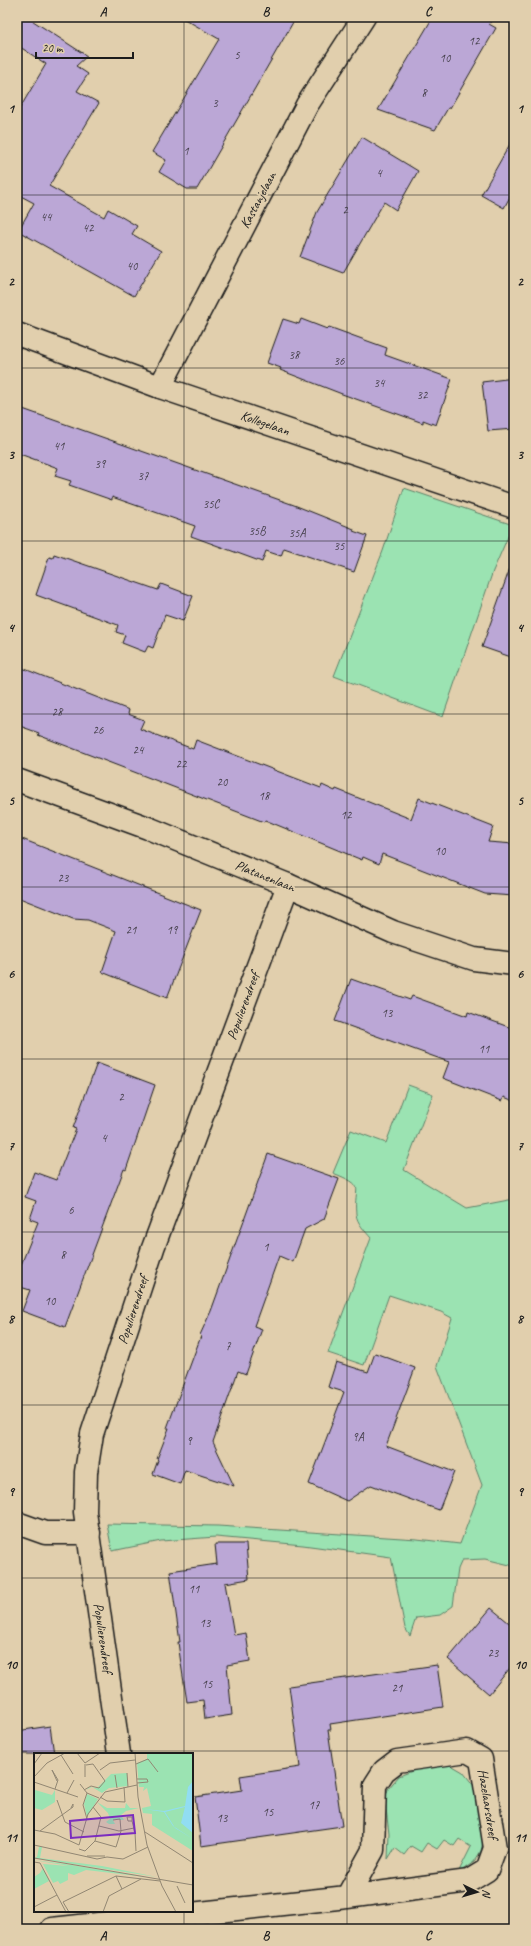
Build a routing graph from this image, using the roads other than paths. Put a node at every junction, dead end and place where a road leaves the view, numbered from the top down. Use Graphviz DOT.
graph roads {
  1 [pos="364,17"];
  2 [pos="17,334"];
  3 [pos="160,387"];
  4 [pos="514,507"];
  5 [pos="17,780"];
  6 [pos="288,885"];
  7 [pos="514,964"];
  8 [pos="17,1523"];
  9 [pos="90,1533"];
  10 [pos="119,1753"];
  11 [pos="347,1897"];
  12 [pos="193,1910"];
  13 [pos="174,1912"];
  14 [pos="140,1915"];
  15 [pos="52,1929"];
  1 -- 3 [label="street, Kastanjelaan"];
  2 -- 3 [label="street, Kollegelaan"];
  3 -- 4 [label="street, Kollegelaan"];
  5 -- 6 [label="street, Platanenlaan"];
  6 -- 7 [label="street, Platanenlaan"];
  6 -- 9 [label="street, Populierendreef"];
  8 -- 9 [label="street"];
  9 -- 10 [label="street, Populierendreef"];
  11 -- 11 [label="street, Hazelaarsdreef"];
  11 -- 12 [label="street, Hazelaarsdreef"];
  13 -- 14 [label="street, Hazelaarsdreef"];
  14 -- 15 [label="street, Hazelaarsdreef"];
}
